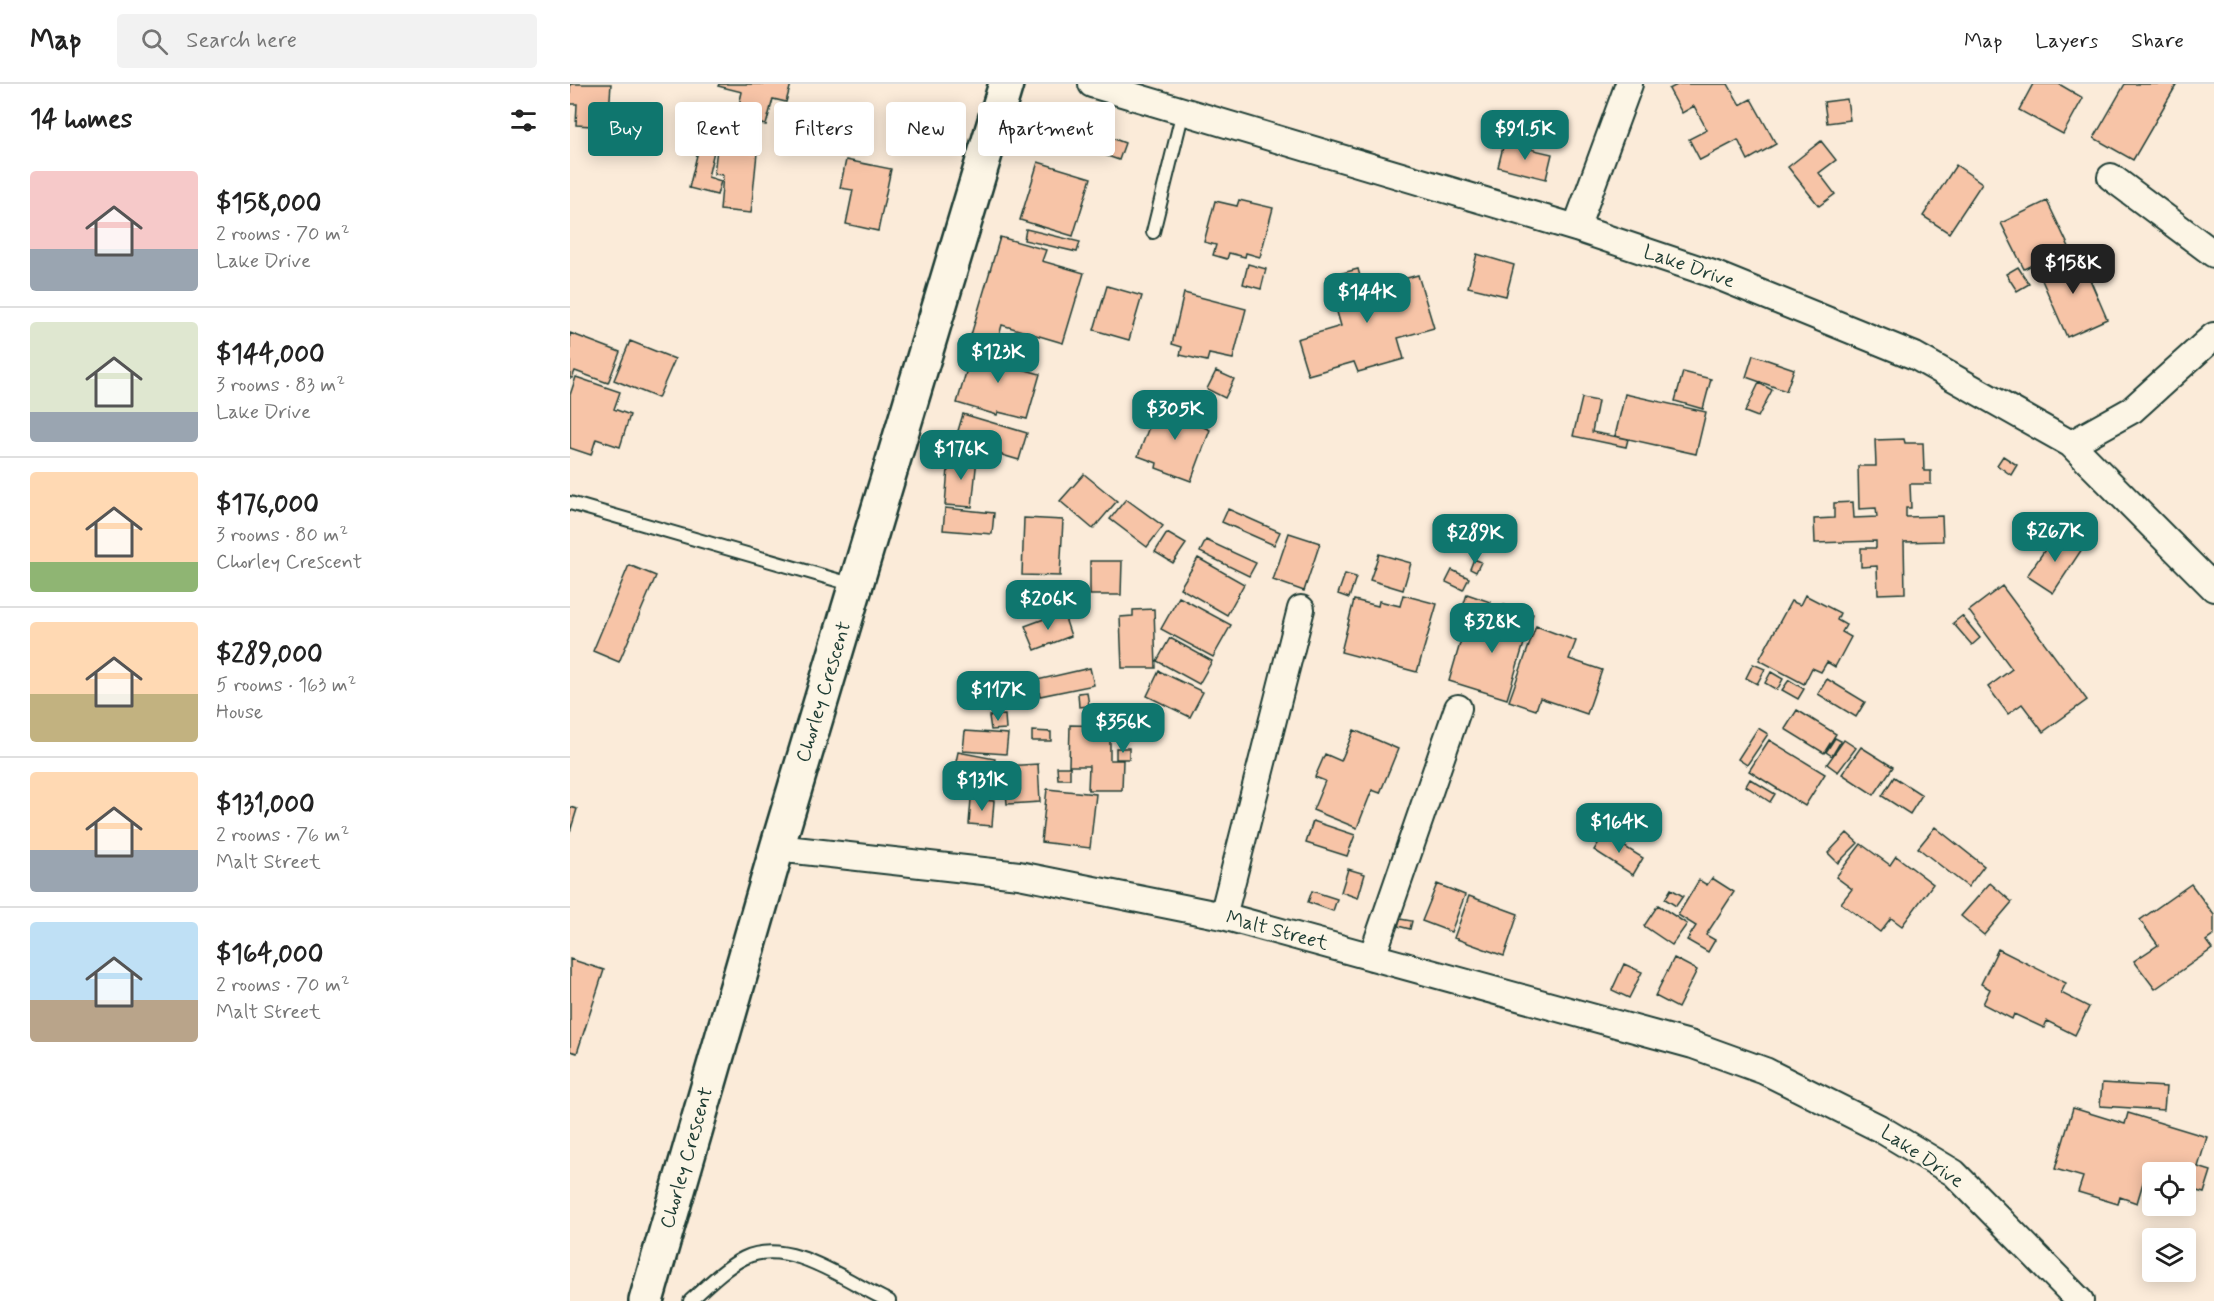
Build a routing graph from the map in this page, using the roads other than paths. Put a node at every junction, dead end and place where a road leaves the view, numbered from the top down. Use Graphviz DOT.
graph roads {
  1 [pos="1006,84"];
  2 [pos="1092,84"];
  3 [pos="1629,84"];
  4 [pos="1183,111"];
  5 [pos="2111,177"];
  6 [pos="1576,228"];
  7 [pos="1153,232"];
  8 [pos="2214,254"];
  9 [pos="2214,336"];
  10 [pos="2072,444"];
  11 [pos="570,503"];
  12 [pos="856,585"];
  13 [pos="2214,588"];
  14 [pos="1301,609"];
  15 [pos="1458,708"];
  16 [pos="777,848"];
  17 [pos="1223,916"];
  18 [pos="1372,957"];
  19 [pos="1765,1071"];
  20 [pos="646,1301"];
  21 [pos="690,1301"];
  22 [pos="889,1301"];
  23 [pos="2080,1301"];
  1 -- 12 [label="main road, Chorley Crescent"];
  2 -- 4 [label="street, Lake Drive"];
  3 -- 6 [label="street"];
  4 -- 6 [label="street, Lake Drive"];
  4 -- 7 [label="lane"];
  5 -- 8 [label="street"];
  6 -- 10 [label="street, Lake Drive"];
  9 -- 10 [label="street"];
  10 -- 13 [label="street, Lake Drive"];
  11 -- 12 [label="lane"];
  12 -- 16 [label="main road, Chorley Crescent"];
  14 -- 17 [label="street"];
  15 -- 18 [label="street"];
  16 -- 17 [label="street, Malt Street"];
  16 -- 20 [label="main road, Chorley Crescent"];
  17 -- 18 [label="street, Malt Street"];
  18 -- 19 [label="street, Malt Street"];
  19 -- 23 [label="street, Lake Drive"];
  21 -- 22 [label="lane"];
}
